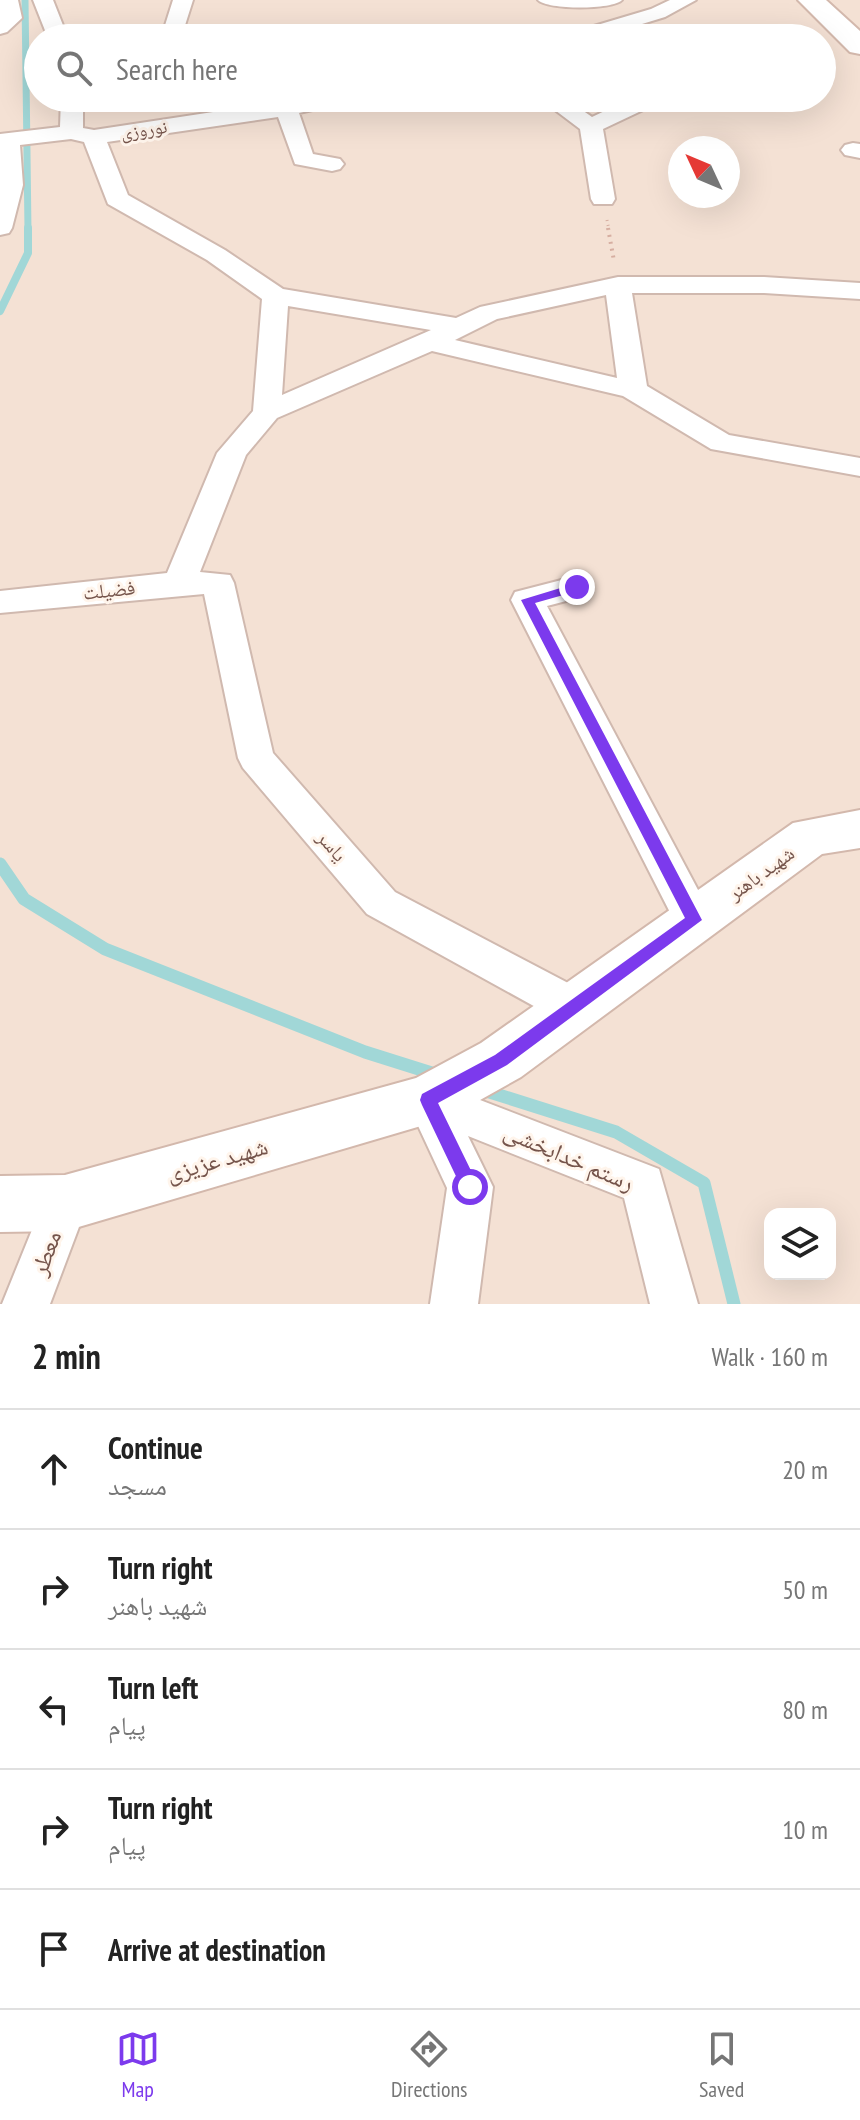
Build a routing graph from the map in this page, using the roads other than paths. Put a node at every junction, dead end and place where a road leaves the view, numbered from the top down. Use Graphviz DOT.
graph roads {
  1 [pos="8,0"];
  2 [pos="43,0"];
  3 [pos="183,0"];
  4 [pos="548,0"];
  5 [pos="612,0"];
  6 [pos="686,0"];
  7 [pos="811,0"];
  8 [pos="52,24"];
  9 [pos="175,24"];
  10 [pos="639,24"];
  11 [pos="0,28"];
  12 [pos="860,46"];
  13 [pos="76,112"];
  14 [pos="263,112"];
  15 [pos="288,112"];
  16 [pos="570,112"];
  17 [pos="620,112"];
  18 [pos="591,126"];
  19 [pos="83,134"];
  20 [pos="4,140"];
  21 [pos="332,164"];
  22 [pos="603,199"];
  23 [pos="0,228"];
  24 [pos="618,285"];
  25 [pos="860,291"];
  26 [pos="275,296"];
  27 [pos="459,327"];
  28 [pos="429,342"];
  29 [pos="633,390"];
  30 [pos="267,412"];
  31 [pos="860,467"];
  32 [pos="179,583"];
  33 [pos="218,583"];
  34 [pos="577,587"];
  35 [pos="1,601"];
  36 [pos="860,829"];
  37 [pos="694,920"];
  38 [pos="574,1007"];
  39 [pos="430,1099"];
  40 [pos="65,1203"];
  41 [pos="0,1204"];
  42 [pos="26,1304"];
  43 [pos="454,1304"];
  44 [pos="674,1304"];
  1 -- 11 [label="street"];
  2 -- 8 [label="street"];
  3 -- 9 [label="street"];
  4 -- 5 [label="street"];
  6 -- 10 [label="street"];
  7 -- 12 [label="street"];
  13 -- 19 [label="street"];
  14 -- 19 [label="street, نوروزی"];
  15 -- 21 [label="street"];
  16 -- 18 [label="street"];
  17 -- 18 [label="street"];
  18 -- 22 [label="street"];
  19 -- 20 [label="street, نوروزی"];
  19 -- 26 [label="street"];
  20 -- 23 [label="street"];
  24 -- 25 [label="street"];
  24 -- 27 [label="street"];
  24 -- 29 [label="street"];
  26 -- 27 [label="street"];
  26 -- 30 [label="street"];
  27 -- 28 [label="street"];
  28 -- 29 [label="street"];
  28 -- 30 [label="street"];
  29 -- 31 [label="street"];
  30 -- 32 [label="street"];
  32 -- 33 [label="street, فضیلت"];
  32 -- 35 [label="street, فضیلت"];
  33 -- 38 [label="street, یاسر"];
  34 -- 37 [label="street"];
  36 -- 37 [label="street, شهید باهنر"];
  37 -- 38 [label="street, شهید باهنر"];
  38 -- 39 [label="street, شهید باهنر"];
  39 -- 40 [label="street, شهید عزیزی"];
  39 -- 43 [label="street"];
  39 -- 44 [label="street, رستم خدابخشی"];
  40 -- 41 [label="street, شهید عزیزی"];
  40 -- 42 [label="street, معطر"];
}
